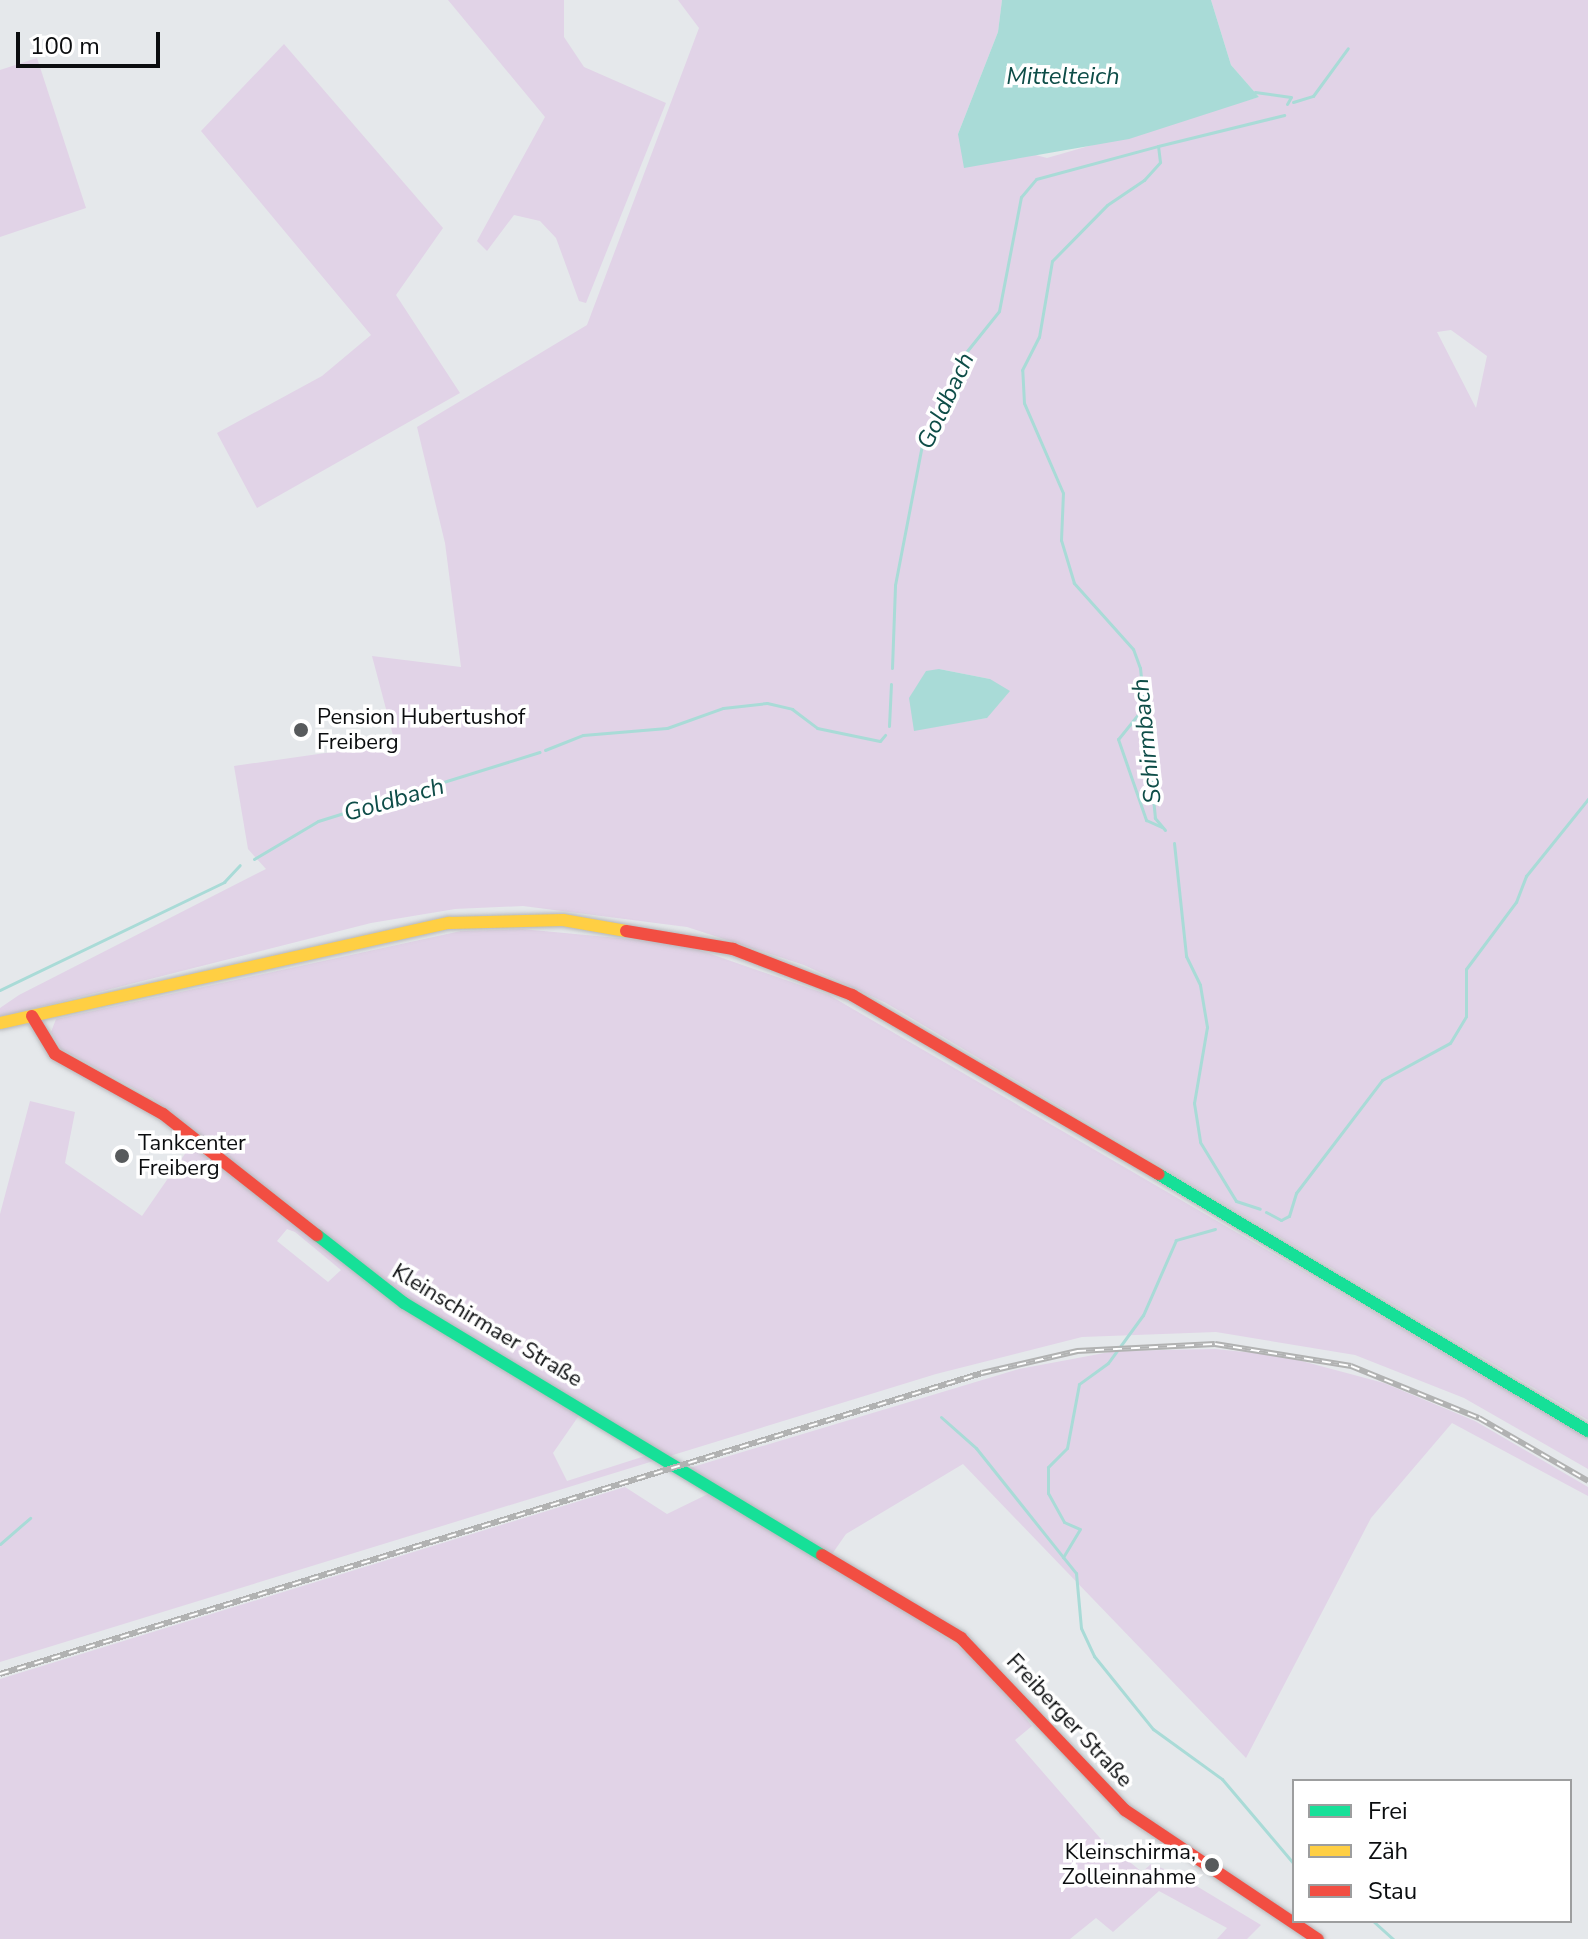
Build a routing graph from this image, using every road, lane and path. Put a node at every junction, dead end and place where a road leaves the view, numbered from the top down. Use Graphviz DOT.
graph roads {
  1 [pos="32,1016"];
  2 [pos="0,1023"];
  3 [pos="1588,1431"];
  4 [pos="832,1556"];
  5 [pos="1292,1922"];
  6 [pos="1294,1923"];
  7 [pos="1318,1939"];
  1 -- 2 [label="main road"];
  1 -- 3 [label="main road"];
  1 -- 4 [label="main road, Kleinschirmaer Straße"];
  4 -- 5 [label="main road, Freiberger Straße"];
  6 -- 7 [label="main road, Freiberger Straße"];
}
